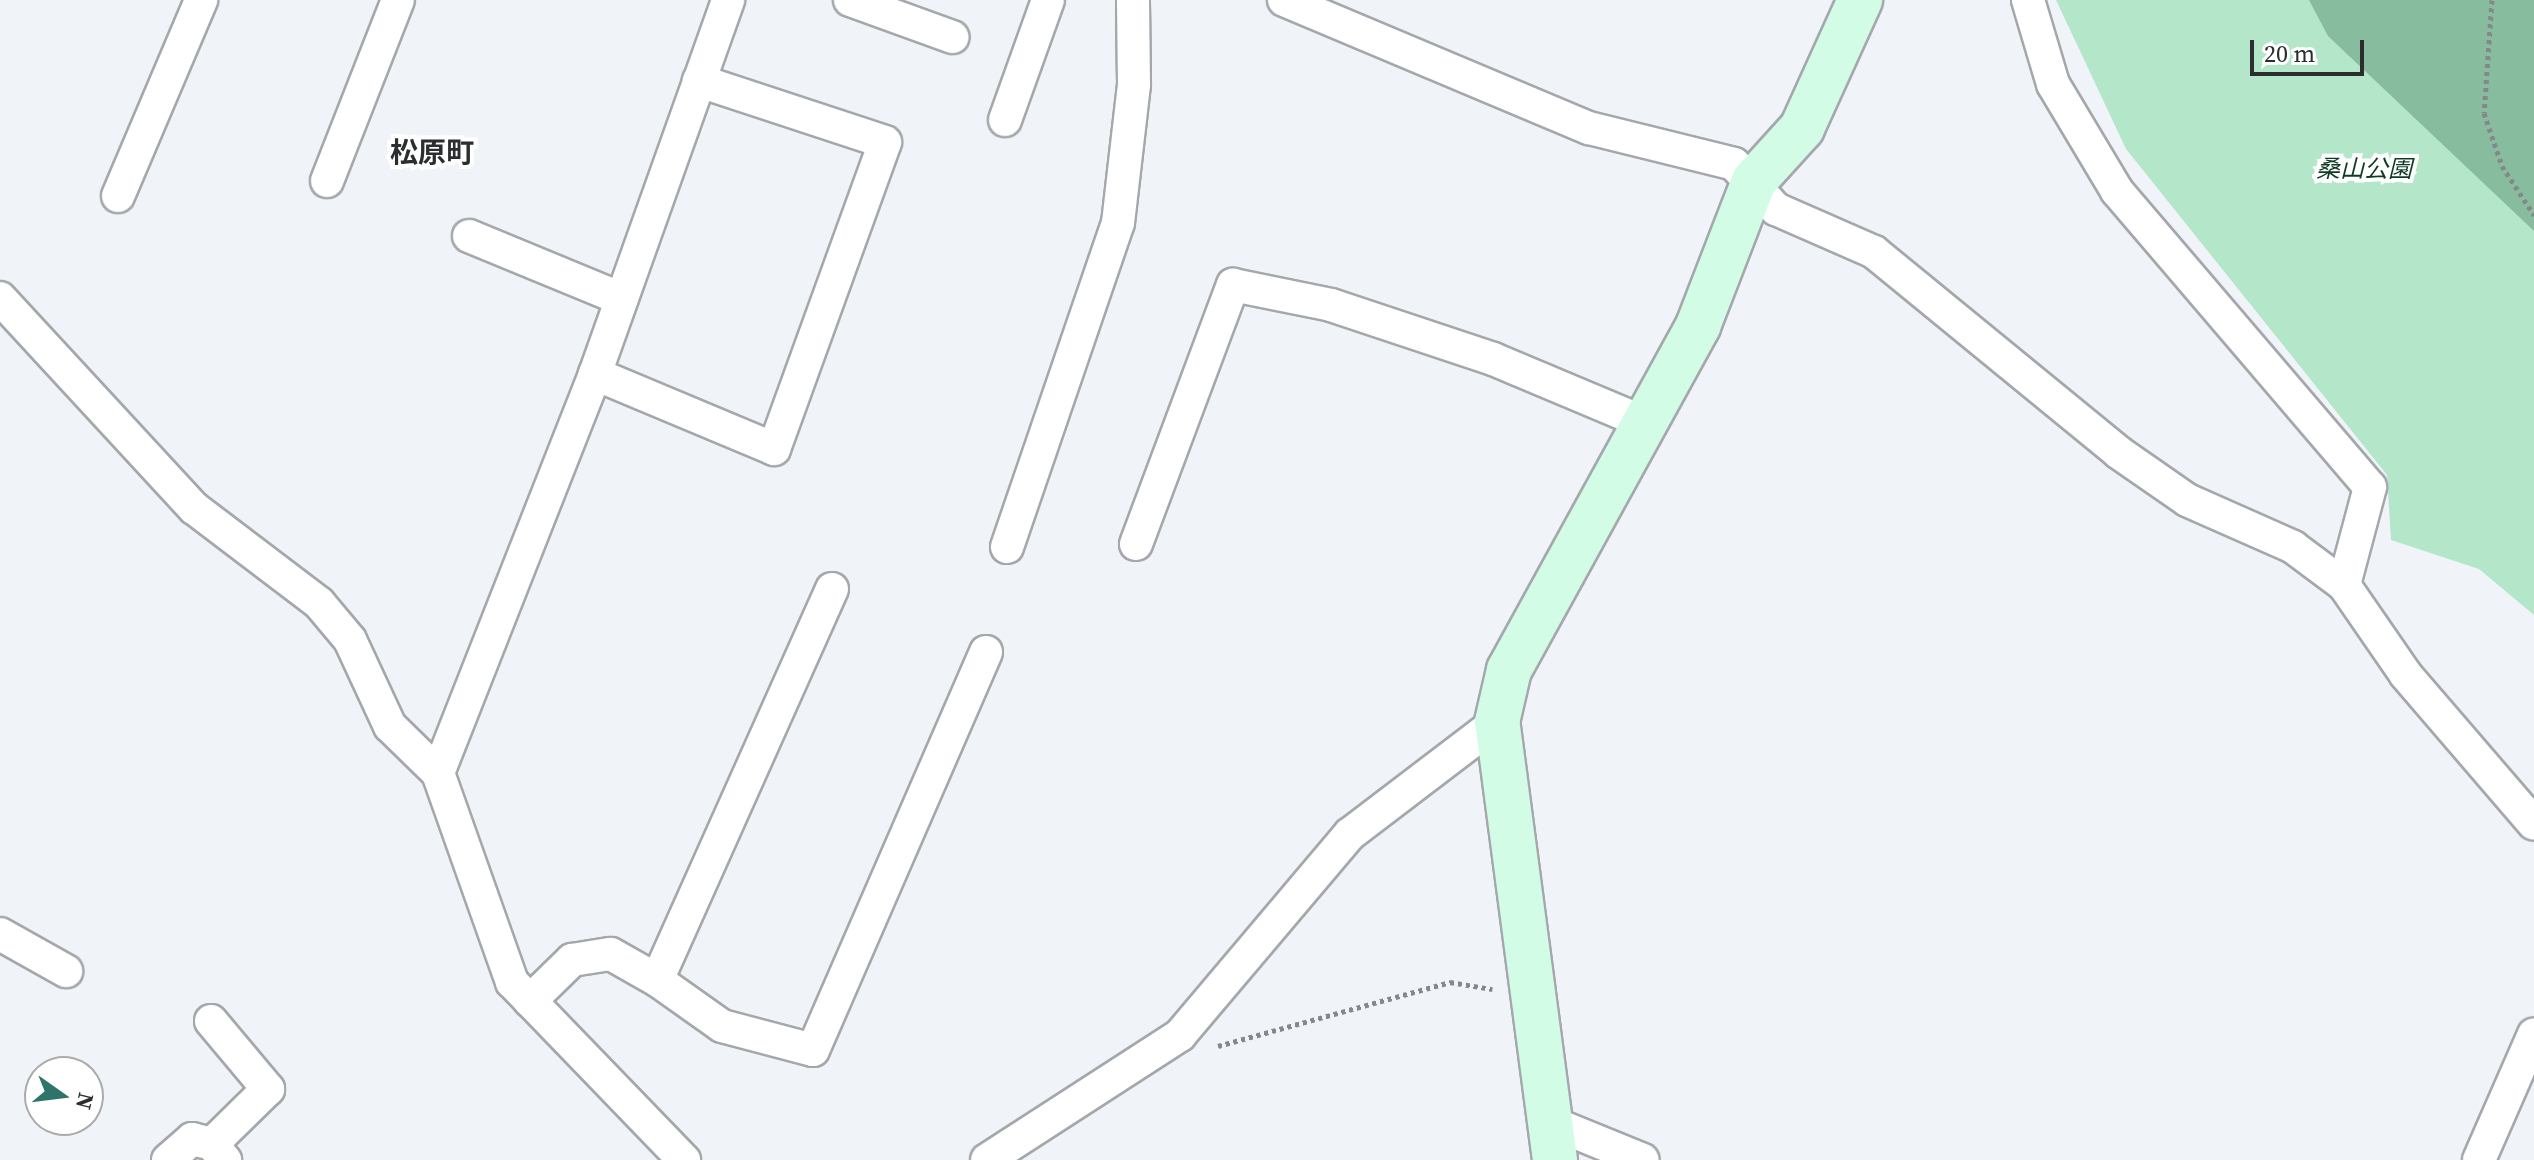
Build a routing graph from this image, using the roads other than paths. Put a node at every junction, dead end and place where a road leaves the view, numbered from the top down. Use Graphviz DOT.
graph roads {
  1 [pos="201,0"];
  2 [pos="398,0"];
  3 [pos="728,0"];
  4 [pos="850,0"];
  5 [pos="1048,0"];
  6 [pos="1133,0"];
  7 [pos="1284,0"];
  8 [pos="1860,0"];
  9 [pos="2028,0"];
  10 [pos="952,37"];
  11 [pos="699,81"];
  12 [pos="1005,120"];
  13 [pos="327,181"];
  14 [pos="1754,181"];
  15 [pos="118,196"];
  16 [pos="469,236"];
  17 [pos="0,298"];
  18 [pos="622,299"];
  19 [pos="595,374"];
  20 [pos="1643,422"];
  21 [pos="1136,544"];
  22 [pos="1007,547"];
  23 [pos="2344,585"];
  24 [pos="832,589"];
  25 [pos="986,652"];
  26 [pos="1497,722"];
  27 [pos="438,773"];
  28 [pos="2534,824"];
  29 [pos="0,934"];
  30 [pos="66,971"];
  31 [pos="657,980"];
  32 [pos="530,1001"];
  33 [pos="211,1021"];
  34 [pos="2534,1034"];
  35 [pos="1552,1141"];
  36 [pos="219,1152"];
  37 [pos="168,1160"];
  38 [pos="684,1160"];
  39 [pos="987,1160"];
  40 [pos="1643,1160"];
  41 [pos="2479,1160"];
  1 -- 15 [label="street"];
  2 -- 13 [label="street"];
  3 -- 11 [label="street"];
  4 -- 10 [label="street"];
  5 -- 12 [label="street"];
  6 -- 22 [label="street"];
  7 -- 14 [label="street"];
  8 -- 14 [label="street"];
  9 -- 23 [label="street"];
  11 -- 18 [label="street"];
  11 -- 19 [label="street"];
  14 -- 20 [label="street"];
  14 -- 23 [label="street"];
  16 -- 18 [label="street"];
  17 -- 27 [label="street"];
  18 -- 19 [label="street"];
  19 -- 27 [label="street"];
  20 -- 21 [label="street"];
  20 -- 26 [label="street"];
  23 -- 28 [label="street"];
  24 -- 31 [label="street"];
  25 -- 31 [label="street"];
  26 -- 35 [label="street"];
  26 -- 39 [label="street"];
  27 -- 32 [label="street"];
  29 -- 30 [label="street"];
  31 -- 32 [label="street"];
  32 -- 38 [label="street"];
  33 -- 36 [label="street"];
  34 -- 41 [label="street"];
  35 -- 40 [label="street"];
  36 -- 37 [label="street"];
}
